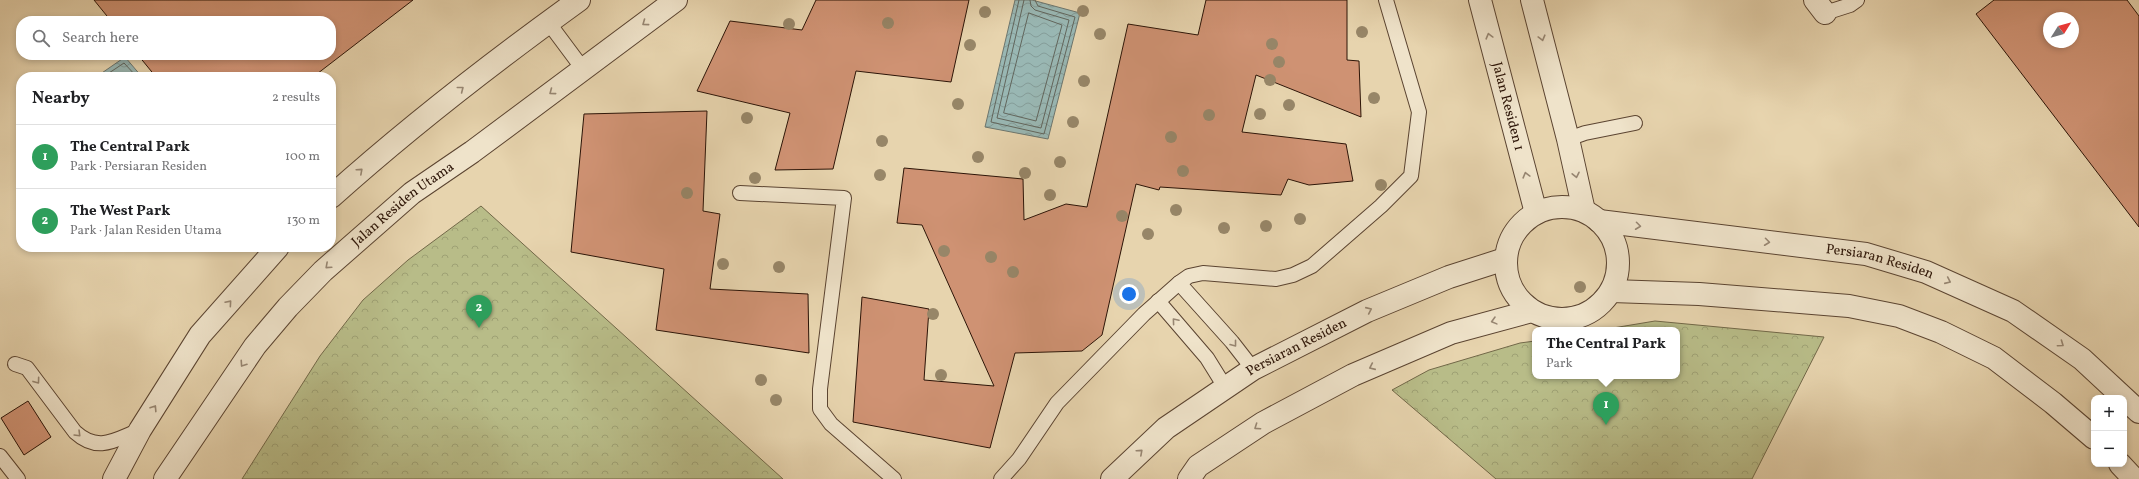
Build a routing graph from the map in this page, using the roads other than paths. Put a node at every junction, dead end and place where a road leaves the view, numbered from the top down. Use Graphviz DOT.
graph roads {
  1 [pos="579,0"];
  2 [pos="676,0"];
  3 [pos="1386,0"];
  4 [pos="1480,0"];
  5 [pos="1532,0"];
  6 [pos="1857,0"];
  7 [pos="1820,6"];
  8 [pos="548,22"];
  9 [pos="583,69"];
  10 [pos="1635,123"];
  11 [pos="1568,139"];
  12 [pos="336,193"];
  13 [pos="740,193"];
  14 [pos="1536,213"];
  15 [pos="1591,216"];
  16 [pos="274,252"];
  17 [pos="1505,259"];
  18 [pos="1179,283"];
  19 [pos="1612,291"];
  20 [pos="1158,301"];
  21 [pos="1532,311"];
  22 [pos="15,364"];
  23 [pos="1253,370"];
  24 [pos="1225,387"];
  25 [pos="2139,412"];
  26 [pos="140,430"];
  27 [pos="2091,435"];
  28 [pos="0,456"];
  29 [pos="2123,467"];
  30 [pos="18,479"];
  31 [pos="114,479"];
  32 [pos="165,479"];
  33 [pos="894,479"];
  34 [pos="1001,479"];
  35 [pos="1112,479"];
  36 [pos="1189,479"];
  37 [pos="2134,479"];
  1 -- 8 [label="street"];
  2 -- 9 [label="street, Jalan Residen Utama, one-way"];
  3 -- 18 [label="lane"];
  14 -- 4 [label="street, Jalan Residen 1, one-way"];
  5 -- 11 [label="street, one-way"];
  6 -- 7 [label="lane"];
  8 -- 9 [label="lane"];
  12 -- 8 [label="street, one-way"];
  9 -- 32 [label="street, Jalan Residen Utama, one-way"];
  10 -- 11 [label="lane"];
  11 -- 15 [label="street, one-way"];
  13 -- 33 [label="lane"];
  14 -- 15 [label="street"];
  14 -- 17 [label="street"];
  15 -- 19 [label="street"];
  15 -- 25 [label="street, Persiaran Residen, one-way"];
  26 -- 16 [label="street, one-way"];
  17 -- 21 [label="street"];
  23 -- 17 [label="street, Persiaran Residen, one-way"];
  18 -- 20 [label="lane"];
  18 -- 23 [label="lane, one-way"];
  19 -- 21 [label="street"];
  19 -- 27 [label="street"];
  24 -- 20 [label="lane, one-way"];
  20 -- 34 [label="lane"];
  21 -- 36 [label="street, one-way"];
  22 -- 26 [label="lane, one-way"];
  23 -- 24 [label="street, Persiaran Residen"];
  35 -- 24 [label="street, Persiaran Residen, one-way"];
  26 -- 31 [label="street"];
  28 -- 30 [label="lane"];
  29 -- 37 [label="street"];
}
